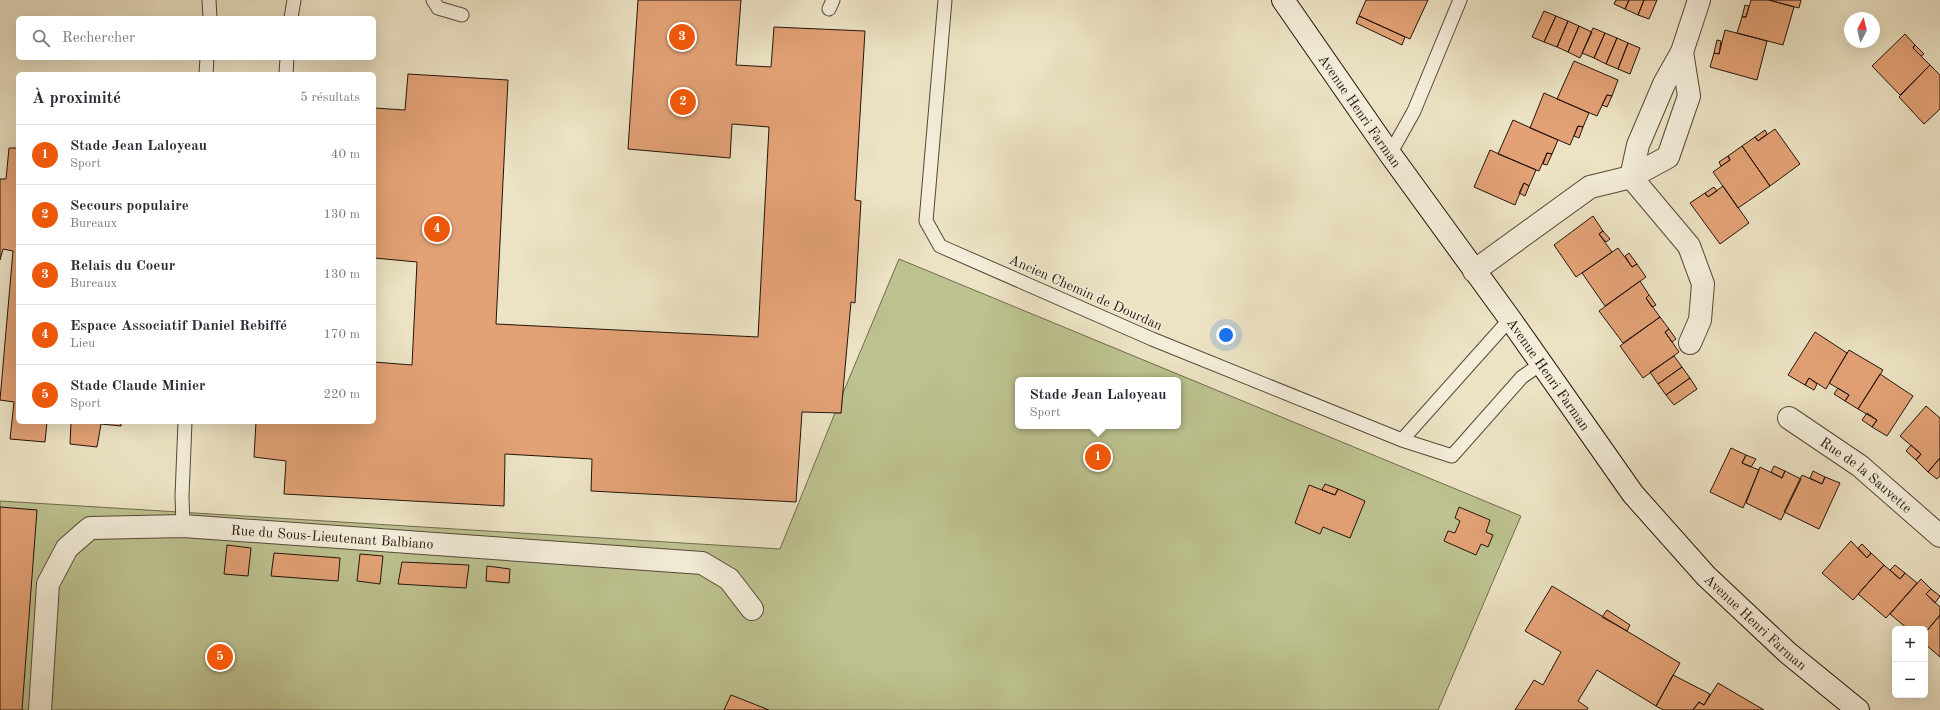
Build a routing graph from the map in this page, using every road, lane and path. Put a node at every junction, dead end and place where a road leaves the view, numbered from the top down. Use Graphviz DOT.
graph roads {
  1 [pos="209,0"];
  2 [pos="294,0"];
  3 [pos="433,0"];
  4 [pos="945,0"];
  5 [pos="1460,0"];
  6 [pos="1699,0"];
  7 [pos="1288,2"];
  8 [pos="462,15"];
  9 [pos="210,16"];
  10 [pos="291,16"];
  11 [pos="1682,52"];
  12 [pos="207,60"];
  13 [pos="288,60"];
  14 [pos="206,72"];
  15 [pos="286,72"];
  16 [pos="1390,154"];
  17 [pos="1631,178"];
  18 [pos="1474,271"];
  19 [pos="1510,319"];
  20 [pos="1690,343"];
  21 [pos="1541,364"];
  22 [pos="1789,418"];
  23 [pos="184,424"];
  24 [pos="1402,440"];
  25 [pos="183,526"];
  26 [pos="1940,536"];
  27 [pos="752,609"];
  28 [pos="40,710"];
  29 [pos="1858,710"];
  1 -- 9 [label="lane"];
  2 -- 10 [label="lane"];
  3 -- 8 [label="lane"];
  4 -- 24 [label="lane, Ancien Chemin de Dourdan"];
  5 -- 16 [label="lane"];
  6 -- 11 [label="street"];
  7 -- 16 [label="street, Avenue Henri Farman"];
  11 -- 17 [label="street"];
  11 -- 17 [label="street"];
  12 -- 14 [label="lane"];
  13 -- 15 [label="lane"];
  16 -- 18 [label="street, Avenue Henri Farman"];
  17 -- 18 [label="street"];
  17 -- 20 [label="street"];
  18 -- 19 [label="street, Avenue Henri Farman"];
  19 -- 21 [label="street, Avenue Henri Farman"];
  19 -- 24 [label="lane"];
  21 -- 24 [label="lane, Ancien Chemin de Dourdan"];
  21 -- 29 [label="street, Avenue Henri Farman"];
  22 -- 26 [label="street, Rue de la Sauvette"];
  23 -- 25 [label="lane"];
  25 -- 27 [label="street, Rue du Sous-Lieutenant Balbiano"];
  25 -- 28 [label="street, Rue du Sous-Lieutenant Balbiano"];
}
